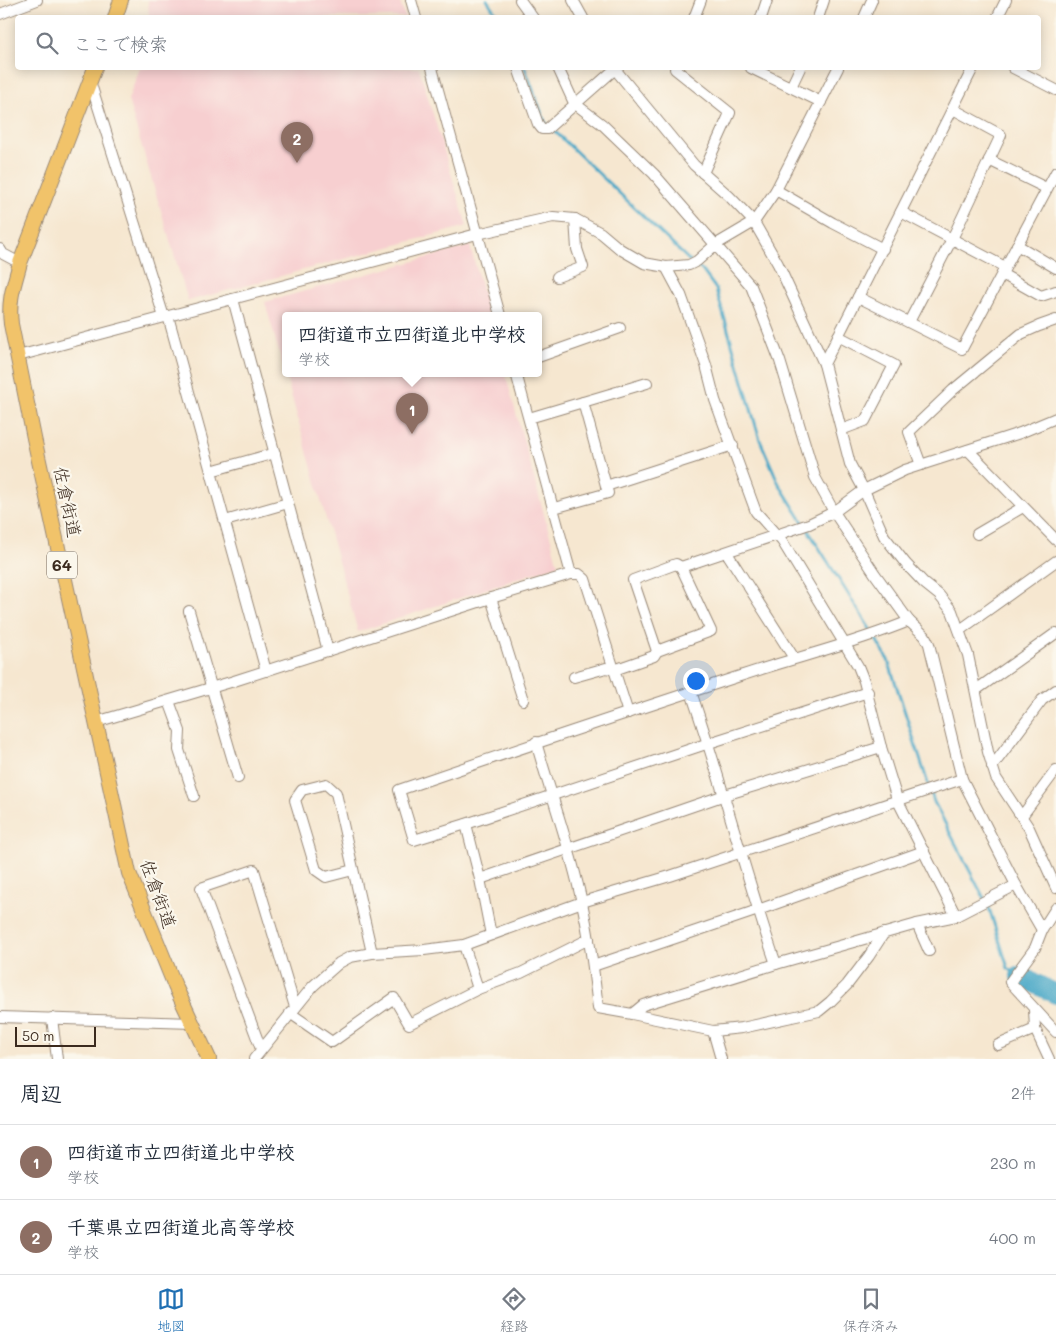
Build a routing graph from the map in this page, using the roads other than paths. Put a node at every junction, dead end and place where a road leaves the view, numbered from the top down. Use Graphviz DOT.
graph roads {
  1 [pos="37,0"];
  2 [pos="122,0"];
  3 [pos="411,0"];
  4 [pos="520,0"];
  5 [pos="573,0"];
  6 [pos="701,0"];
  7 [pos="767,0"];
  8 [pos="824,0"];
  9 [pos="872,0"];
  10 [pos="1006,0"];
  11 [pos="0,14"];
  12 [pos="116,15"];
  13 [pos="415,15"];
  14 [pos="531,15"];
  15 [pos="581,15"];
  16 [pos="695,15"];
  17 [pos="762,15"];
  18 [pos="819,15"];
  19 [pos="865,15"];
  20 [pos="998,15"];
  21 [pos="94,70"];
  22 [pos="434,70"];
  23 [pos="519,70"];
  24 [pos="559,70"];
  25 [pos="613,70"];
  26 [pos="617,70"];
  27 [pos="676,70"];
  28 [pos="754,70"];
  29 [pos="799,70"];
  30 [pos="837,70"];
  31 [pos="972,70"];
  32 [pos="1017,70"];
  33 [pos="90,81"];
  34 [pos="791,87"];
  35 [pos="1056,90"];
  36 [pos="821,102"];
  37 [pos="574,103"];
  38 [pos="953,109"];
  39 [pos="989,160"];
  40 [pos="703,172"];
  41 [pos="1056,172"];
  42 [pos="1046,188"];
  43 [pos="776,190"];
  44 [pos="902,212"];
  45 [pos="575,219"];
  46 [pos="754,222"];
  47 [pos="477,234"];
  48 [pos="952,239"];
  49 [pos="715,245"];
  50 [pos="1017,245"];
  51 [pos="0,249"];
  52 [pos="883,249"];
  53 [pos="20,263"];
  54 [pos="666,267"];
  55 [pos="1056,268"];
  56 [pos="1004,270"];
  57 [pos="556,277"];
  58 [pos="1056,291"];
  59 [pos="858,296"];
  60 [pos="233,299"];
  61 [pos="499,312"];
  62 [pos="166,317"];
  63 [pos="1056,320"];
  64 [pos="908,322"];
  65 [pos="620,328"];
  66 [pos="838,336"];
  67 [pos="18,356"];
  68 [pos="542,356"];
  69 [pos="824,364"];
  70 [pos="517,377"];
  71 [pos="647,384"];
  72 [pos="583,402"];
  73 [pos="528,418"];
  74 [pos="1056,418"];
  75 [pos="840,430"];
  76 [pos="733,445"];
  77 [pos="968,450"];
  78 [pos="275,453"];
  79 [pos="921,465"];
  80 [pos="211,471"];
  81 [pos="606,486"];
  82 [pos="864,490"];
  83 [pos="288,503"];
  84 [pos="1023,507"];
  85 [pos="554,508"];
  86 [pos="834,512"];
  87 [pos="225,520"];
  88 [pos="977,534"];
  89 [pos="776,535"];
  90 [pos="1056,540"];
  91 [pos="727,553"];
  92 [pos="1056,561"];
  93 [pos="681,567"];
  94 [pos="572,574"];
  95 [pos="491,598"];
  96 [pos="189,611"];
  97 [pos="909,621"];
  98 [pos="960,630"];
  99 [pos="1056,633"];
  100 [pos="846,644"];
  101 [pos="657,650"];
  102 [pos="328,651"];
  103 [pos="794,658"];
  104 [pos="614,670"];
  105 [pos="266,671"];
  106 [pos="574,677"];
  107 [pos="212,688"];
  108 [pos="976,690"];
  109 [pos="1056,690"];
  110 [pos="691,692"];
  111 [pos="868,692"];
  112 [pos="169,700"];
  113 [pos="523,700"];
  114 [pos="628,713"];
  115 [pos="96,722"];
  116 [pos="536,742"];
  117 [pos="709,743"];
  118 [pos="881,747"];
  119 [pos="992,767"];
  120 [pos="1056,770"];
  121 [pos="238,778"];
  122 [pos="962,779"];
  123 [pos="194,796"];
  124 [pos="551,796"];
  125 [pos="725,796"];
  126 [pos="897,799"];
  127 [pos="1022,816"];
  128 [pos="466,824"];
  129 [pos="568,849"];
  130 [pos="741,851"];
  131 [pos="924,851"];
  132 [pos="353,870"];
  133 [pos="480,879"];
  134 [pos="1016,884"];
  135 [pos="1056,888"];
  136 [pos="582,902"];
  137 [pos="1056,908"];
  138 [pos="758,910"];
  139 [pos="956,916"];
  140 [pos="916,924"];
  141 [pos="1042,930"];
  142 [pos="884,933"];
  143 [pos="491,935"];
  144 [pos="589,939"];
  145 [pos="464,944"];
  146 [pos="929,951"];
  147 [pos="372,953"];
  148 [pos="776,964"];
  149 [pos="593,966"];
  150 [pos="478,989"];
  151 [pos="1034,1009"];
  152 [pos="293,1010"];
  153 [pos="632,1014"];
  154 [pos="0,1016"];
  155 [pos="52,1018"];
  156 [pos="193,1023"];
  157 [pos="1035,1029"];
  158 [pos="713,1031"];
  159 [pos="1056,1032"];
  160 [pos="998,1045"];
  161 [pos="261,1049"];
  162 [pos="57,1059"];
  163 [pos="208,1059"];
  164 [pos="254,1059"];
  165 [pos="721,1059"];
  166 [pos="1049,1059"];
  1 -- 11 [label="street"];
  2 -- 12 [label="main road"];
  3 -- 13 [label="street"];
  4 -- 14 [label="street"];
  5 -- 15 [label="street"];
  6 -- 16 [label="street"];
  7 -- 17 [label="street"];
  8 -- 18 [label="street"];
  9 -- 19 [label="street"];
  10 -- 20 [label="street"];
  21 -- 33 [label="main road, 佐倉街道 / 64"];
  22 -- 47 [label="street"];
  23 -- 37 [label="street"];
  24 -- 37 [label="street"];
  25 -- 37 [label="street"];
  26 -- 40 [label="street"];
  27 -- 40 [label="street"];
  28 -- 34 [label="street"];
  29 -- 34 [label="street"];
  30 -- 36 [label="street"];
  31 -- 38 [label="street"];
  32 -- 35 [label="street"];
  33 -- 53 [label="main road, 佐倉街道 / 64"];
  33 -- 62 [label="street"];
  34 -- 36 [label="street"];
  36 -- 43 [label="street"];
  37 -- 49 [label="street"];
  38 -- 39 [label="street"];
  38 -- 44 [label="street"];
  39 -- 42 [label="street"];
  39 -- 48 [label="street"];
  40 -- 46 [label="street"];
  41 -- 42 [label="street"];
  42 -- 50 [label="street"];
  43 -- 46 [label="street"];
  43 -- 52 [label="street"];
  44 -- 48 [label="street"];
  44 -- 52 [label="street"];
  45 -- 47 [label="street"];
  45 -- 54 [label="street"];
  45 -- 57 [label="street"];
  46 -- 49 [label="street"];
  46 -- 69 [label="street"];
  47 -- 60 [label="street"];
  47 -- 61 [label="street"];
  48 -- 56 [label="street"];
  48 -- 64 [label="street"];
  49 -- 54 [label="street"];
  49 -- 86 [label="street"];
  50 -- 55 [label="street"];
  50 -- 56 [label="street"];
  51 -- 53 [label="street"];
  52 -- 59 [label="street"];
  53 -- 67 [label="main road, 佐倉街道 / 64"];
  54 -- 76 [label="street"];
  56 -- 58 [label="street"];
  56 -- 64 [label="street"];
  59 -- 64 [label="street"];
  59 -- 66 [label="street"];
  60 -- 62 [label="street"];
  60 -- 78 [label="street"];
  62 -- 67 [label="street"];
  62 -- 80 [label="street"];
  63 -- 79 [label="street"];
  65 -- 68 [label="street"];
  66 -- 69 [label="street"];
  66 -- 75 [label="street"];
  67 -- 115 [label="main road, 佐倉街道 / 64"];
  69 -- 75 [label="street"];
  70 -- 73 [label="street"];
  71 -- 72 [label="street"];
  72 -- 73 [label="street"];
  72 -- 81 [label="street"];
  73 -- 85 [label="street"];
  74 -- 77 [label="street"];
  75 -- 82 [label="street"];
  76 -- 81 [label="street"];
  76 -- 89 [label="street"];
  77 -- 79 [label="street"];
  77 -- 84 [label="street"];
  78 -- 80 [label="street"];
  78 -- 83 [label="street"];
  79 -- 82 [label="street"];
  80 -- 87 [label="street"];
  81 -- 85 [label="street"];
  82 -- 86 [label="street"];
  82 -- 98 [label="street"];
  83 -- 87 [label="street"];
  83 -- 102 [label="street"];
  84 -- 88 [label="street"];
  84 -- 90 [label="street"];
  85 -- 94 [label="street"];
  86 -- 89 [label="street"];
  86 -- 97 [label="street"];
  87 -- 105 [label="street"];
  89 -- 91 [label="street"];
  89 -- 100 [label="street"];
  91 -- 93 [label="street"];
  91 -- 103 [label="street"];
  92 -- 98 [label="street"];
  93 -- 101 [label="street"];
  93 -- 101 [label="street"];
  94 -- 95 [label="street"];
  94 -- 104 [label="street"];
  95 -- 102 [label="street"];
  95 -- 113 [label="street"];
  96 -- 107 [label="street"];
  97 -- 100 [label="street"];
  97 -- 122 [label="street"];
  98 -- 108 [label="street"];
  99 -- 108 [label="street"];
  100 -- 103 [label="street"];
  100 -- 111 [label="street"];
  101 -- 104 [label="street"];
  102 -- 105 [label="street"];
  103 -- 110 [label="street"];
  104 -- 106 [label="street"];
  104 -- 114 [label="street"];
  105 -- 107 [label="street"];
  107 -- 112 [label="street"];
  107 -- 121 [label="street"];
  108 -- 119 [label="street"];
  109 -- 119 [label="street"];
  110 -- 114 [label="street"];
  110 -- 117 [label="street"];
  111 -- 117 [label="street"];
  111 -- 118 [label="street"];
  112 -- 115 [label="street"];
  112 -- 123 [label="street"];
  114 -- 116 [label="street"];
  115 -- 156 [label="main road, 佐倉街道 / 64"];
  116 -- 124 [label="street"];
  116 -- 128 [label="street"];
  117 -- 124 [label="street"];
  117 -- 125 [label="street"];
  118 -- 125 [label="street"];
  118 -- 126 [label="street"];
  119 -- 127 [label="street"];
  120 -- 127 [label="street"];
  122 -- 126 [label="street"];
  122 -- 134 [label="street"];
  124 -- 128 [label="street"];
  124 -- 129 [label="street"];
  125 -- 129 [label="street"];
  125 -- 130 [label="street"];
  126 -- 130 [label="street"];
  126 -- 131 [label="street"];
  127 -- 135 [label="street"];
  128 -- 133 [label="street"];
  129 -- 133 [label="street"];
  129 -- 136 [label="street"];
  130 -- 136 [label="street"];
  130 -- 138 [label="street"];
  131 -- 138 [label="street"];
  131 -- 139 [label="street"];
  132 -- 132 [label="street"];
  132 -- 147 [label="street"];
  133 -- 143 [label="street"];
  134 -- 139 [label="street"];
  134 -- 141 [label="street"];
  136 -- 143 [label="street"];
  136 -- 144 [label="street"];
  137 -- 141 [label="street"];
  138 -- 148 [label="street"];
  138 -- 149 [label="street"];
  139 -- 140 [label="street"];
  140 -- 142 [label="street"];
  140 -- 146 [label="street"];
  141 -- 151 [label="street"];
  142 -- 148 [label="street"];
  142 -- 158 [label="street"];
  143 -- 145 [label="street"];
  144 -- 149 [label="street"];
  144 -- 150 [label="street"];
  145 -- 147 [label="street"];
  145 -- 150 [label="street"];
  147 -- 152 [label="street"];
  148 -- 153 [label="street"];
  149 -- 153 [label="street"];
  150 -- 152 [label="street"];
  151 -- 157 [label="street"];
  151 -- 159 [label="street"];
  152 -- 161 [label="street"];
  152 -- 161 [label="street"];
  153 -- 158 [label="street"];
  154 -- 155 [label="street"];
  155 -- 156 [label="street"];
  155 -- 162 [label="street"];
  156 -- 163 [label="main road, 佐倉街道 / 64"];
  157 -- 160 [label="street"];
  157 -- 166 [label="street"];
  158 -- 165 [label="street"];
  161 -- 164 [label="street"];
}
